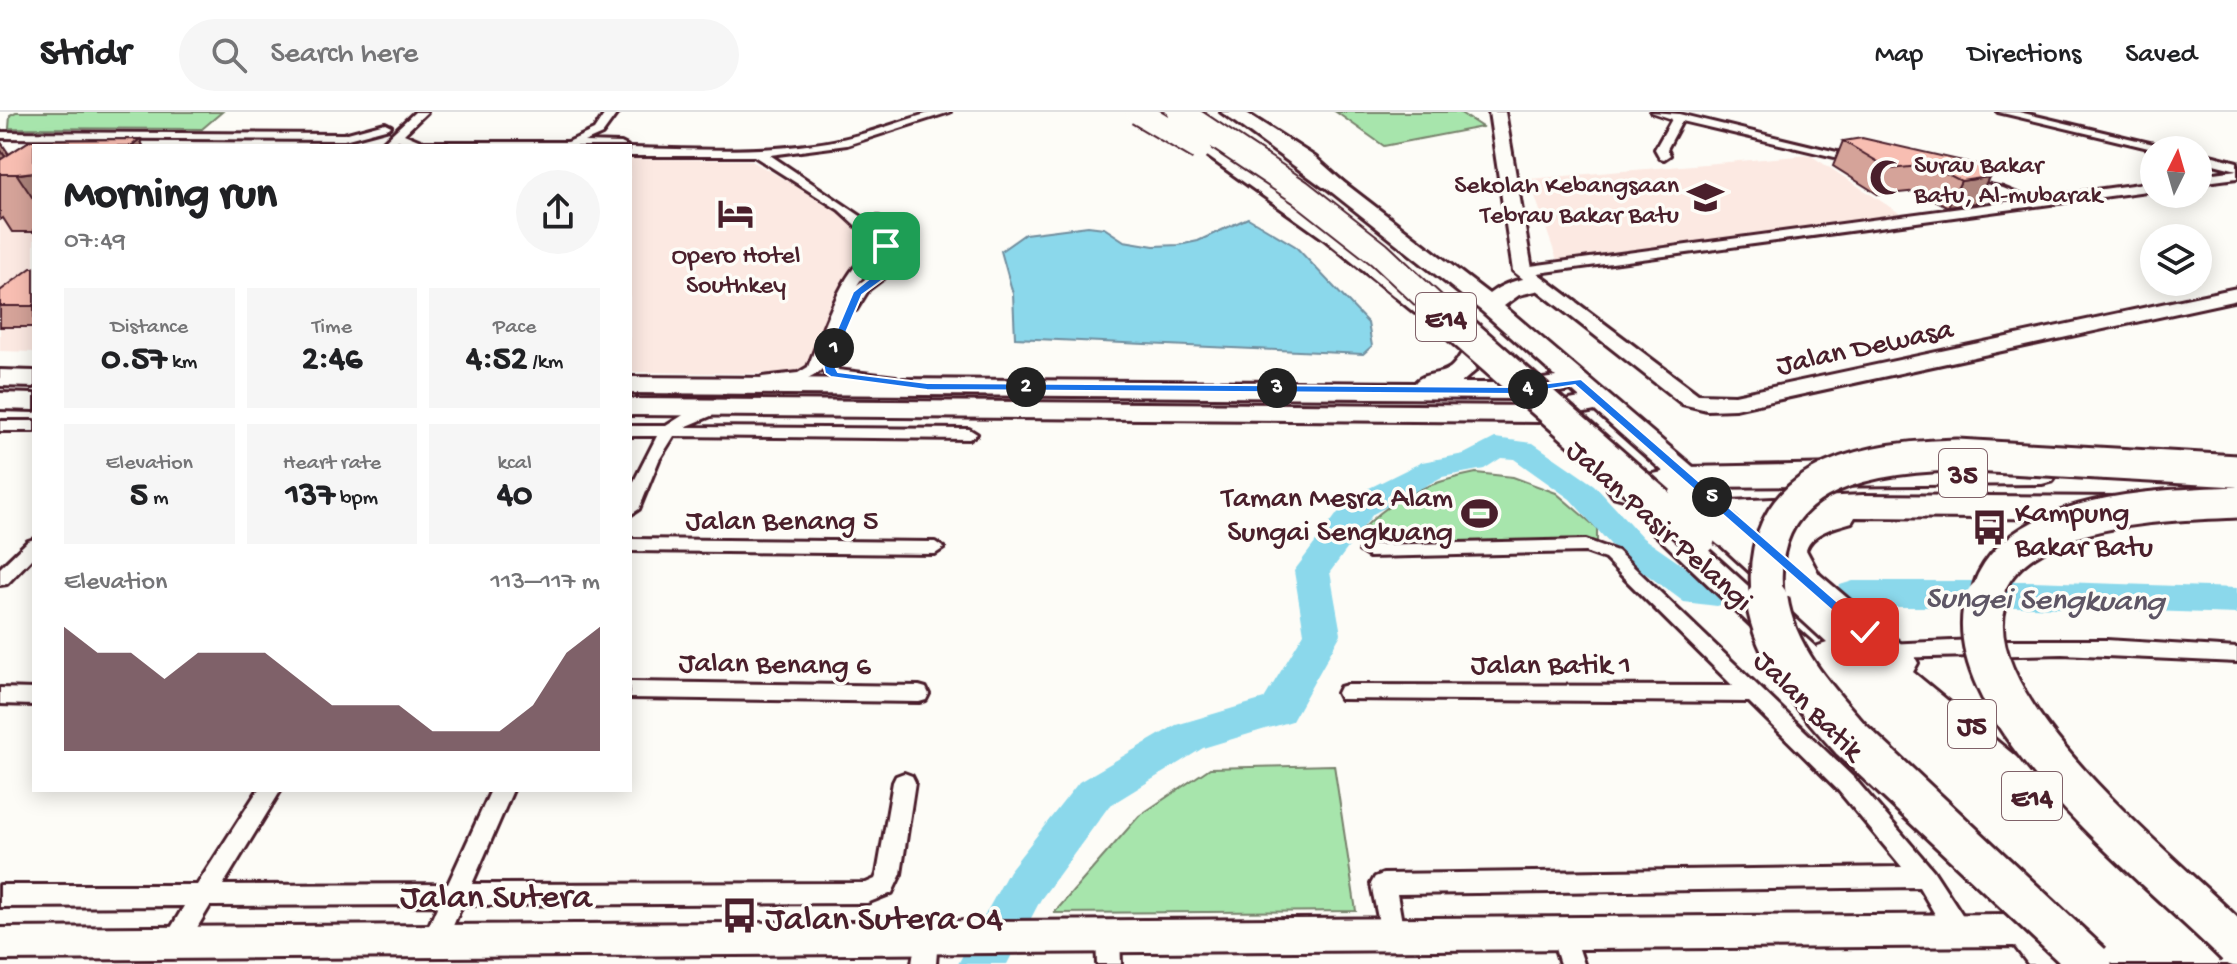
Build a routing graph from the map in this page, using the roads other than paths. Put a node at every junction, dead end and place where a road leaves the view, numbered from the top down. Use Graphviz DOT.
graph roads {
  1 [pos="421,112"];
  2 [pos="612,112"];
  3 [pos="917,112"];
  4 [pos="944,112"];
  5 [pos="1138,112"];
  6 [pos="1157,112"];
  7 [pos="1180,112"];
  8 [pos="1209,112"];
  9 [pos="1231,112"];
  10 [pos="1497,112"];
  11 [pos="1657,112"];
  12 [pos="2004,112"];
  13 [pos="395,115"];
  14 [pos="1679,117"];
  15 [pos="385,126"];
  16 [pos="616,132"];
  17 [pos="397,135"];
  18 [pos="1,137"];
  19 [pos="346,142"];
  20 [pos="2140,143"];
  21 [pos="87,144"];
  22 [pos="364,144"];
  23 [pos="387,144"];
  24 [pos="419,144"];
  25 [pos="571,144"];
  26 [pos="618,144"];
  27 [pos="632,149"];
  28 [pos="632,149"];
  29 [pos="756,152"];
  30 [pos="777,152"];
  31 [pos="1664,155"];
  32 [pos="2212,160"];
  33 [pos="1877,163"];
  34 [pos="2237,166"];
  35 [pos="2237,174"];
  36 [pos="2212,177"];
  37 [pos="1953,180"];
  38 [pos="1331,182"];
  39 [pos="2140,188"];
  40 [pos="2029,203"];
  41 [pos="1337,222"];
  42 [pos="886,246"];
  43 [pos="905,249"];
  44 [pos="868,260"];
  45 [pos="894,265"];
  46 [pos="1530,278"];
  47 [pos="2237,294"];
  48 [pos="1491,307"];
  49 [pos="1474,351"];
  50 [pos="0,378"];
  51 [pos="1577,381"];
  52 [pos="32,384"];
  53 [pos="693,385"];
  54 [pos="927,386"];
  55 [pos="1350,389"];
  56 [pos="1517,391"];
  57 [pos="0,401"];
  58 [pos="1602,402"];
  59 [pos="632,408"];
  60 [pos="632,408"];
  61 [pos="727,408"];
  62 [pos="632,409"];
  63 [pos="1438,414"];
  64 [pos="1539,414"];
  65 [pos="0,426"];
  66 [pos="32,426"];
  67 [pos="666,431"];
  68 [pos="969,434"];
  69 [pos="1565,437"];
  70 [pos="2237,471"];
  71 [pos="1688,477"];
  72 [pos="2237,482"];
  73 [pos="1624,489"];
  74 [pos="2237,502"];
  75 [pos="632,505"];
  76 [pos="1863,506"];
  77 [pos="2237,512"];
  78 [pos="1741,523"];
  79 [pos="1665,527"];
  80 [pos="632,545"];
  81 [pos="32,547"];
  82 [pos="935,548"];
  83 [pos="1369,551"];
  84 [pos="1803,578"];
  85 [pos="0,579"];
  86 [pos="1876,641"];
  87 [pos="2237,655"];
  88 [pos="632,690"];
  89 [pos="1347,693"];
  90 [pos="919,694"];
  91 [pos="1754,694"];
  92 [pos="0,696"];
  93 [pos="32,697"];
  94 [pos="904,782"];
  95 [pos="269,792"];
  96 [pos="501,792"];
  97 [pos="2025,861"];
  98 [pos="1925,877"];
  99 [pos="454,893"];
  100 [pos="205,894"];
  101 [pos="0,896"];
  102 [pos="1958,930"];
  103 [pos="2014,930"];
  104 [pos="1392,934"];
  105 [pos="434,941"];
  106 [pos="174,943"];
  107 [pos="0,944"];
  108 [pos="1097,946"];
  109 [pos="2237,946"];
  110 [pos="1567,948"];
  111 [pos="925,951"];
  112 [pos="2237,953"];
  113 [pos="2154,963"];
  114 [pos="2044,964"];
  115 [pos="2091,964"];
  116 [pos="2232,964"];
  1 -- 17 [label="street"];
  2 -- 25 [label="street"];
  3 -- 27 [label="street"];
  4 -- 30 [label="street"];
  5 -- 41 [label="highway, bridge"];
  6 -- 49 [label="main road, Jalan Pasir Pelangi"];
  7 -- 41 [label="highway, E14, bridge"];
  8 -- 116 [label="highway, E14, bridge"];
  9 -- 38 [label="highway"];
  10 -- 46 [label="street"];
  11 -- 14 [label="street"];
  12 -- 20 [label="street"];
  13 -- 15 [label="street"];
  14 -- 31 [label="street"];
  14 -- 33 [label="street"];
  15 -- 19 [label="street"];
  15 -- 22 [label="street"];
  16 -- 26 [label="street"];
  17 -- 23 [label="street"];
  17 -- 24 [label="street"];
  18 -- 19 [label="street"];
  18 -- 21 [label="street"];
  28 -- 29 [label="street"];
  29 -- 30 [label="street"];
  29 -- 42 [label="street"];
  30 -- 43 [label="street"];
  32 -- 34 [label="street"];
  35 -- 36 [label="street"];
  37 -- 40 [label="street"];
  38 -- 48 [label="main road, Jalan Pasir Pelangi"];
  39 -- 40 [label="street"];
  40 -- 46 [label="street"];
  41 -- 113 [label="highway, E14, bridge"];
  42 -- 43 [label="street"];
  42 -- 44 [label="street"];
  43 -- 45 [label="street"];
  44 -- 45 [label="street"];
  44 -- 53 [label="street"];
  45 -- 54 [label="street"];
  46 -- 47 [label="street, Jalan Dewasa"];
  46 -- 48 [label="main road"];
  48 -- 51 [label="main road, Jalan Pasir Pelangi"];
  49 -- 55 [label="main road"];
  49 -- 56 [label="main road, Jalan Pasir Pelangi"];
  50 -- 52 [label="main road"];
  51 -- 56 [label="main road"];
  51 -- 58 [label="main road, Jalan Pasir Pelangi / J5"];
  52 -- 57 [label="main road"];
  53 -- 54 [label="main road"];
  53 -- 59 [label="main road"];
  54 -- 55 [label="main road"];
  55 -- 56 [label="main road"];
  56 -- 64 [label="main road, Jalan Pasir Pelangi / J5"];
  58 -- 64 [label="main road"];
  58 -- 71 [label="main road, Jalan Pasir Pelangi / J5"];
  60 -- 61 [label="main road"];
  61 -- 63 [label="main road"];
  61 -- 67 [label="street"];
  62 -- 67 [label="street"];
  63 -- 64 [label="main road"];
  63 -- 69 [label="main road"];
  64 -- 69 [label="main road, Jalan Pasir Pelangi / J5"];
  65 -- 66 [label="street"];
  67 -- 68 [label="street"];
  67 -- 75 [label="street"];
  69 -- 73 [label="main road, Jalan Pasir Pelangi / J5"];
  70 -- 115 [label="highway, bridge"];
  71 -- 72 [label="highway, 35"];
  71 -- 73 [label="highway, 35"];
  71 -- 78 [label="main road, Jalan Pasir Pelangi / J5"];
  73 -- 79 [label="main road, Jalan Pasir Pelangi / J5"];
  74 -- 109 [label="highway, bridge"];
  76 -- 77 [label="highway, 35"];
  76 -- 78 [label="highway, 35"];
  76 -- 84 [label="highway"];
  78 -- 79 [label="highway, 35"];
  78 -- 84 [label="main road, Jalan Pasir Pelangi / J5"];
  79 -- 97 [label="main road, Jalan Pasir Pelangi / J5, bridge"];
  80 -- 82 [label="street, Jalan Benang 5"];
  81 -- 85 [label="street"];
  83 -- 91 [label="street, Jalan Batik"];
  84 -- 86 [label="main road, Jalan Pasir Pelangi / J5"];
  86 -- 87 [label="street"];
  86 -- 112 [label="main road, Jalan Pasir Pelangi / J5"];
  88 -- 90 [label="street, Jalan Benang 6"];
  89 -- 91 [label="street, Jalan Batik 1"];
  91 -- 98 [label="street, Jalan Batik"];
  92 -- 93 [label="street"];
  94 -- 99 [label="street, Jalan Sutera"];
  95 -- 100 [label="street"];
  96 -- 99 [label="street"];
  97 -- 103 [label="street"];
  97 -- 113 [label="main road, Jalan Pasir Pelangi / J5"];
  98 -- 102 [label="street, Jalan Batik"];
  98 -- 104 [label="street"];
  99 -- 100 [label="street, Jalan Sutera"];
  99 -- 105 [label="street"];
  100 -- 101 [label="street, Jalan Sutera"];
  100 -- 106 [label="street"];
  102 -- 103 [label="street, Jalan Sutera"];
  102 -- 110 [label="street, Jalan Sutera"];
  103 -- 113 [label="street, Jalan Sutera"];
  103 -- 114 [label="street"];
  104 -- 108 [label="street, Jalan Sutera"];
  104 -- 110 [label="street, Jalan Sutera"];
  105 -- 106 [label="street, Jalan Sutera"];
  105 -- 111 [label="street, Jalan Sutera"];
  106 -- 107 [label="street, Jalan Sutera"];
  108 -- 111 [label="street, Jalan Sutera"];
}
